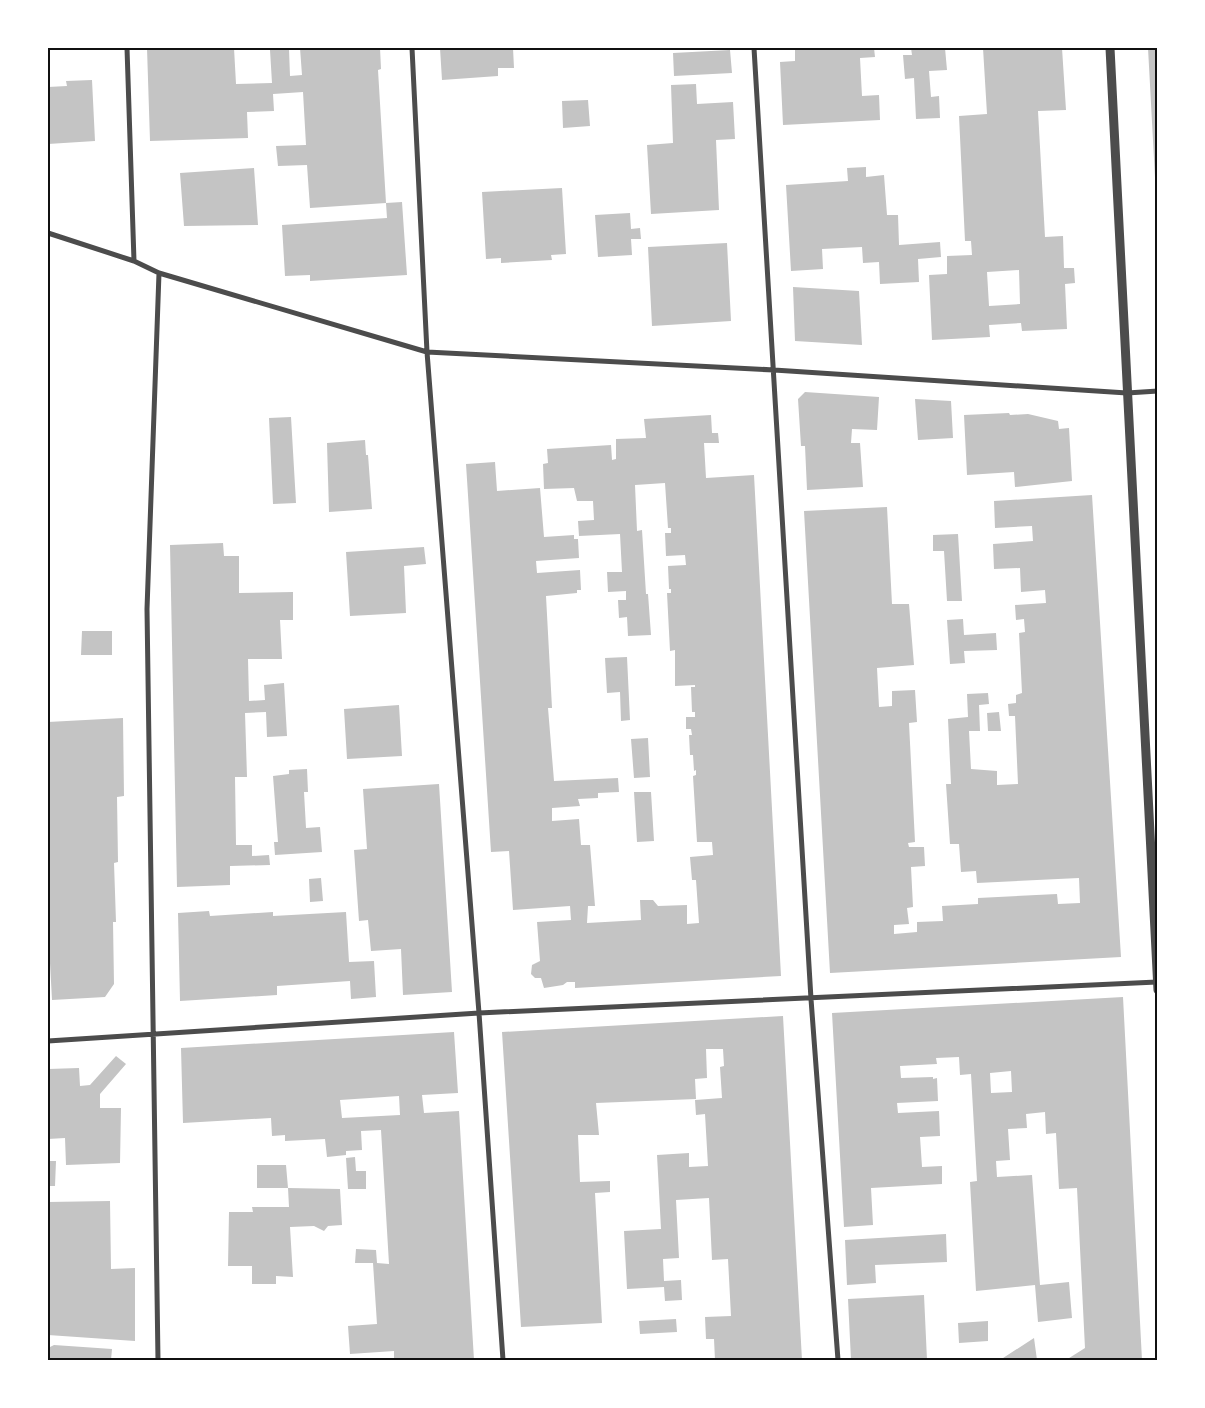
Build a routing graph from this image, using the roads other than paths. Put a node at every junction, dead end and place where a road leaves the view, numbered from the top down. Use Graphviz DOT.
graph roads {
  1 [pos="127,48"];
  2 [pos="412,48"];
  3 [pos="754,48"];
  4 [pos="1110,48"];
  5 [pos="48,233"];
  6 [pos="134,261"];
  7 [pos="158,273"];
  8 [pos="427,352"];
  9 [pos="774,370"];
  10 [pos="1158,391"];
  11 [pos="1127,393"];
  12 [pos="1157,982"];
  13 [pos="1158,990"];
  14 [pos="812,999"];
  15 [pos="480,1013"];
  16 [pos="155,1034"];
  17 [pos="48,1041"];
  18 [pos="158,1360"];
  19 [pos="503,1360"];
  20 [pos="838,1360"];
  1 -- 6 [label="street"];
  2 -- 8 [label="street"];
  3 -- 9 [label="street"];
  4 -- 11 [label="street"];
  5 -- 6 [label="street"];
  6 -- 7 [label="street"];
  7 -- 8 [label="street"];
  7 -- 16 [label="street"];
  8 -- 9 [label="street"];
  8 -- 15 [label="street"];
  9 -- 11 [label="street"];
  9 -- 14 [label="street"];
  10 -- 11 [label="street"];
  11 -- 12 [label="street"];
  12 -- 13 [label="street"];
  12 -- 14 [label="street"];
  14 -- 15 [label="street"];
  14 -- 20 [label="street"];
  15 -- 16 [label="street"];
  15 -- 19 [label="street"];
  16 -- 17 [label="street"];
  16 -- 18 [label="street"];
}
